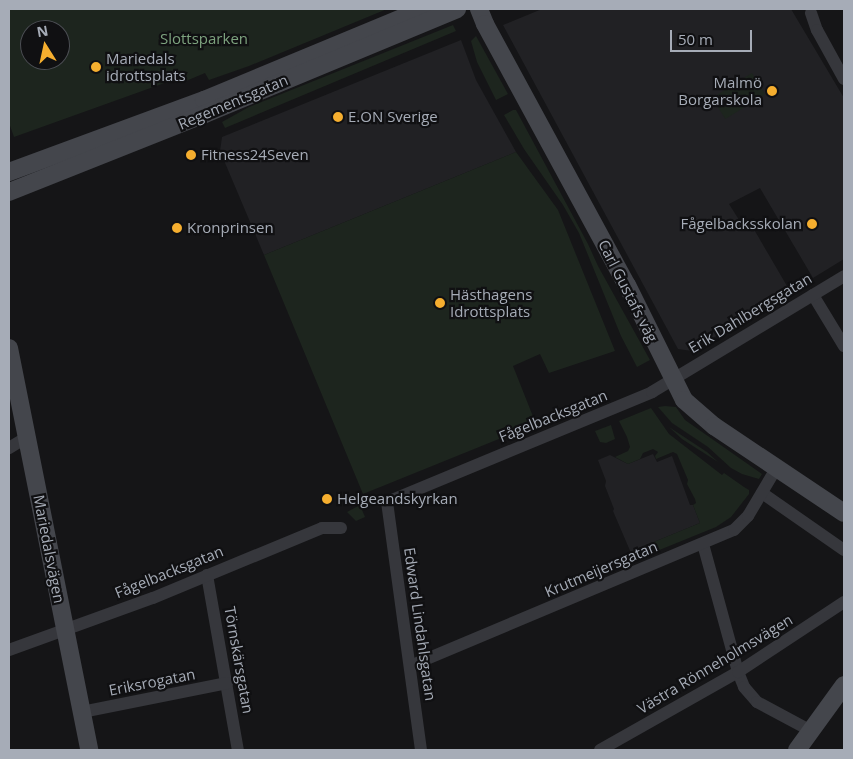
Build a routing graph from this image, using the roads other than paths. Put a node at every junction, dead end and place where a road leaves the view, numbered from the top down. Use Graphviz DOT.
graph roads {
  1 [pos="424,9"];
  2 [pos="457,9"];
  3 [pos="479,9"];
  4 [pos="811,14"];
  5 [pos="844,79"];
  6 [pos="9,172"];
  7 [pos="9,192"];
  8 [pos="844,276"];
  9 [pos="813,294"];
  10 [pos="844,346"];
  11 [pos="9,348"];
  12 [pos="673,379"];
  13 [pos="28,437"];
  14 [pos="9,448"];
  15 [pos="777,467"];
  16 [pos="762,493"];
  17 [pos="387,502"];
  18 [pos="844,513"];
  19 [pos="342,528"];
  20 [pos="703,544"];
  21 [pos="844,550"];
  22 [pos="207,575"];
  23 [pos="844,602"];
  24 [pos="65,630"];
  25 [pos="9,650"];
  26 [pos="410,666"];
  27 [pos="738,672"];
  28 [pos="227,683"];
  29 [pos="844,685"];
  30 [pos="82,712"];
  31 [pos="811,731"];
  32 [pos="89,750"];
  33 [pos="238,750"];
  34 [pos="421,750"];
  35 [pos="600,750"];
  36 [pos="797,750"];
  1 -- 6 [label="main road, Regementsgatan"];
  2 -- 7 [label="main road, Regementsgatan"];
  3 -- 12 [label="main road, Carl Gustafs väg"];
  4 -- 5 [label="street"];
  8 -- 9 [label="street, Erik Dahlbergsgatan"];
  9 -- 10 [label="street"];
  9 -- 12 [label="street, Erik Dahlbergsgatan"];
  11 -- 13 [label="main road, Mariedalsvägen"];
  12 -- 15 [label="main road, Carl Gustafs väg"];
  12 -- 17 [label="street, Fågelbacksgatan"];
  13 -- 14 [label="street"];
  13 -- 24 [label="main road, Mariedalsvägen"];
  15 -- 16 [label="street, Krutmeijersgatan"];
  15 -- 18 [label="main road, Carl Gustafs väg"];
  16 -- 20 [label="street, Krutmeijersgatan"];
  16 -- 21 [label="street"];
  17 -- 26 [label="street, Edward Lindahlsgatan"];
  19 -- 22 [label="street, Fågelbacksgatan"];
  20 -- 26 [label="street, Krutmeijersgatan"];
  20 -- 27 [label="street"];
  22 -- 24 [label="street, Fågelbacksgatan"];
  22 -- 28 [label="street, Törnskärsgatan"];
  23 -- 27 [label="street, Västra Rönneholmsvägen"];
  24 -- 25 [label="street, Fågelbacksgatan"];
  24 -- 30 [label="main road, Mariedalsvägen"];
  26 -- 34 [label="street, Edward Lindahlsgatan"];
  27 -- 31 [label="street"];
  27 -- 35 [label="street, Västra Rönneholmsvägen"];
  28 -- 30 [label="street, Eriksrogatan"];
  28 -- 33 [label="street, Törnskärsgatan"];
  29 -- 31 [label="main road"];
  30 -- 32 [label="main road, Mariedalsvägen"];
  31 -- 36 [label="main road"];
}
